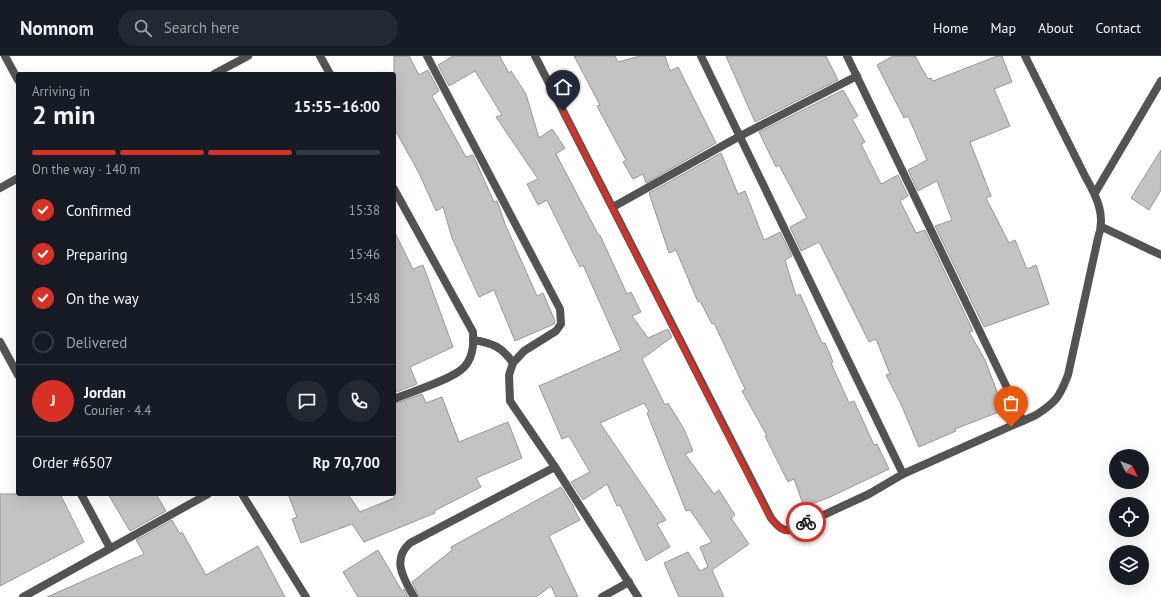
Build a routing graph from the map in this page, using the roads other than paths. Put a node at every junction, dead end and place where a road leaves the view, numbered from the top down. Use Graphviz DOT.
graph roads {
  1 [pos="5,56"];
  2 [pos="248,56"];
  3 [pos="320,56"];
  4 [pos="427,56"];
  5 [pos="535,56"];
  6 [pos="701,56"];
  7 [pos="847,56"];
  8 [pos="1025,56"];
  9 [pos="218,72"];
  10 [pos="329,72"];
  11 [pos="16,76"];
  12 [pos="857,76"];
  13 [pos="1161,81"];
  14 [pos="740,136"];
  15 [pos="16,179"];
  16 [pos="0,188"];
  17 [pos="396,193"];
  18 [pos="1095,193"];
  19 [pos="613,208"];
  20 [pos="1102,227"];
  21 [pos="1161,255"];
  22 [pos="473,340"];
  23 [pos="0,342"];
  24 [pos="513,363"];
  25 [pos="16,371"];
  26 [pos="396,398"];
  27 [pos="1023,421"];
  28 [pos="555,466"];
  29 [pos="903,474"];
  30 [pos="82,496"];
  31 [pos="204,496"];
  32 [pos="243,496"];
  33 [pos="110,548"];
  34 [pos="629,582"];
  35 [pos="23,597"];
  36 [pos="306,597"];
  37 [pos="414,597"];
  38 [pos="602,597"];
  39 [pos="638,597"];
  1 -- 11 [label="street"];
  2 -- 9 [label="street"];
  3 -- 10 [label="street"];
  4 -- 24 [label="street"];
  5 -- 19 [label="street"];
  6 -- 14 [label="street"];
  7 -- 12 [label="street"];
  8 -- 18 [label="street"];
  12 -- 14 [label="street"];
  12 -- 27 [label="street"];
  13 -- 18 [label="street"];
  14 -- 19 [label="street"];
  14 -- 29 [label="street"];
  15 -- 16 [label="street"];
  17 -- 22 [label="street"];
  18 -- 20 [label="street"];
  19 -- 29 [label="street"];
  20 -- 21 [label="street"];
  20 -- 27 [label="street"];
  22 -- 24 [label="street"];
  22 -- 26 [label="street"];
  23 -- 25 [label="street"];
  24 -- 28 [label="street"];
  27 -- 29 [label="street"];
  28 -- 34 [label="street"];
  28 -- 37 [label="street"];
  30 -- 33 [label="street"];
  31 -- 33 [label="street"];
  32 -- 36 [label="street"];
  33 -- 35 [label="street"];
  34 -- 38 [label="street"];
  34 -- 39 [label="street"];
}
